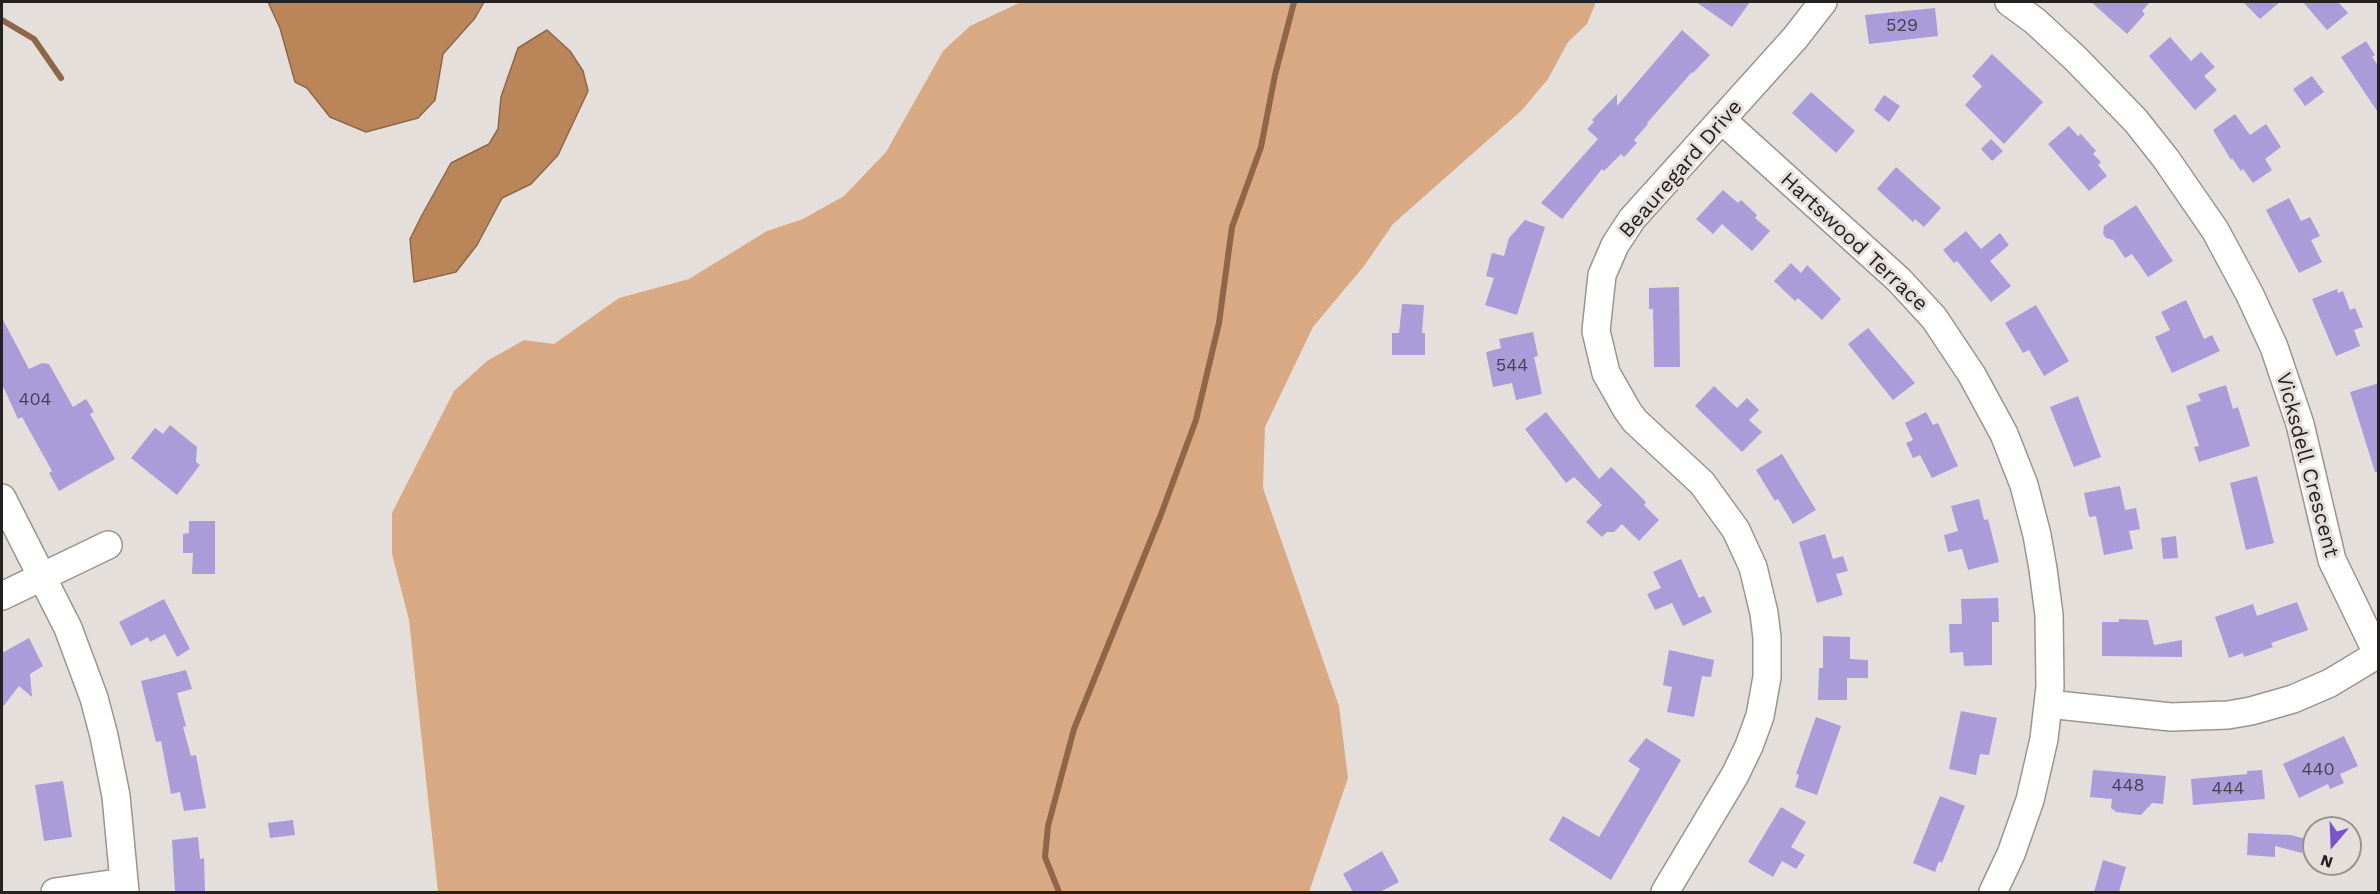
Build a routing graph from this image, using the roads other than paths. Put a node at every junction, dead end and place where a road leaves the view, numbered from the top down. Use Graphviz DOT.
graph roads {
  1 [pos="1822,2"];
  2 [pos="2009,2"];
  3 [pos="1722,120"];
  4 [pos="2,498"];
  5 [pos="108,545"];
  6 [pos="41,575"];
  7 [pos="2,596"];
  8 [pos="2378,655"];
  9 [pos="2048,704"];
  10 [pos="125,887"];
  11 [pos="55,892"];
  12 [pos="1665,892"];
  13 [pos="1993,892"];
  1 -- 3 [label="street, Beauregard Drive"];
  2 -- 8 [label="street, Vicksdell Crescent"];
  3 -- 9 [label="street, Hartswood Terrace"];
  3 -- 12 [label="street, Beauregard Drive"];
  4 -- 6 [label="street"];
  5 -- 6 [label="street"];
  6 -- 7 [label="street"];
  6 -- 10 [label="street"];
  8 -- 9 [label="street"];
  9 -- 13 [label="street, Hartswood Terrace"];
  10 -- 11 [label="street"];
}
